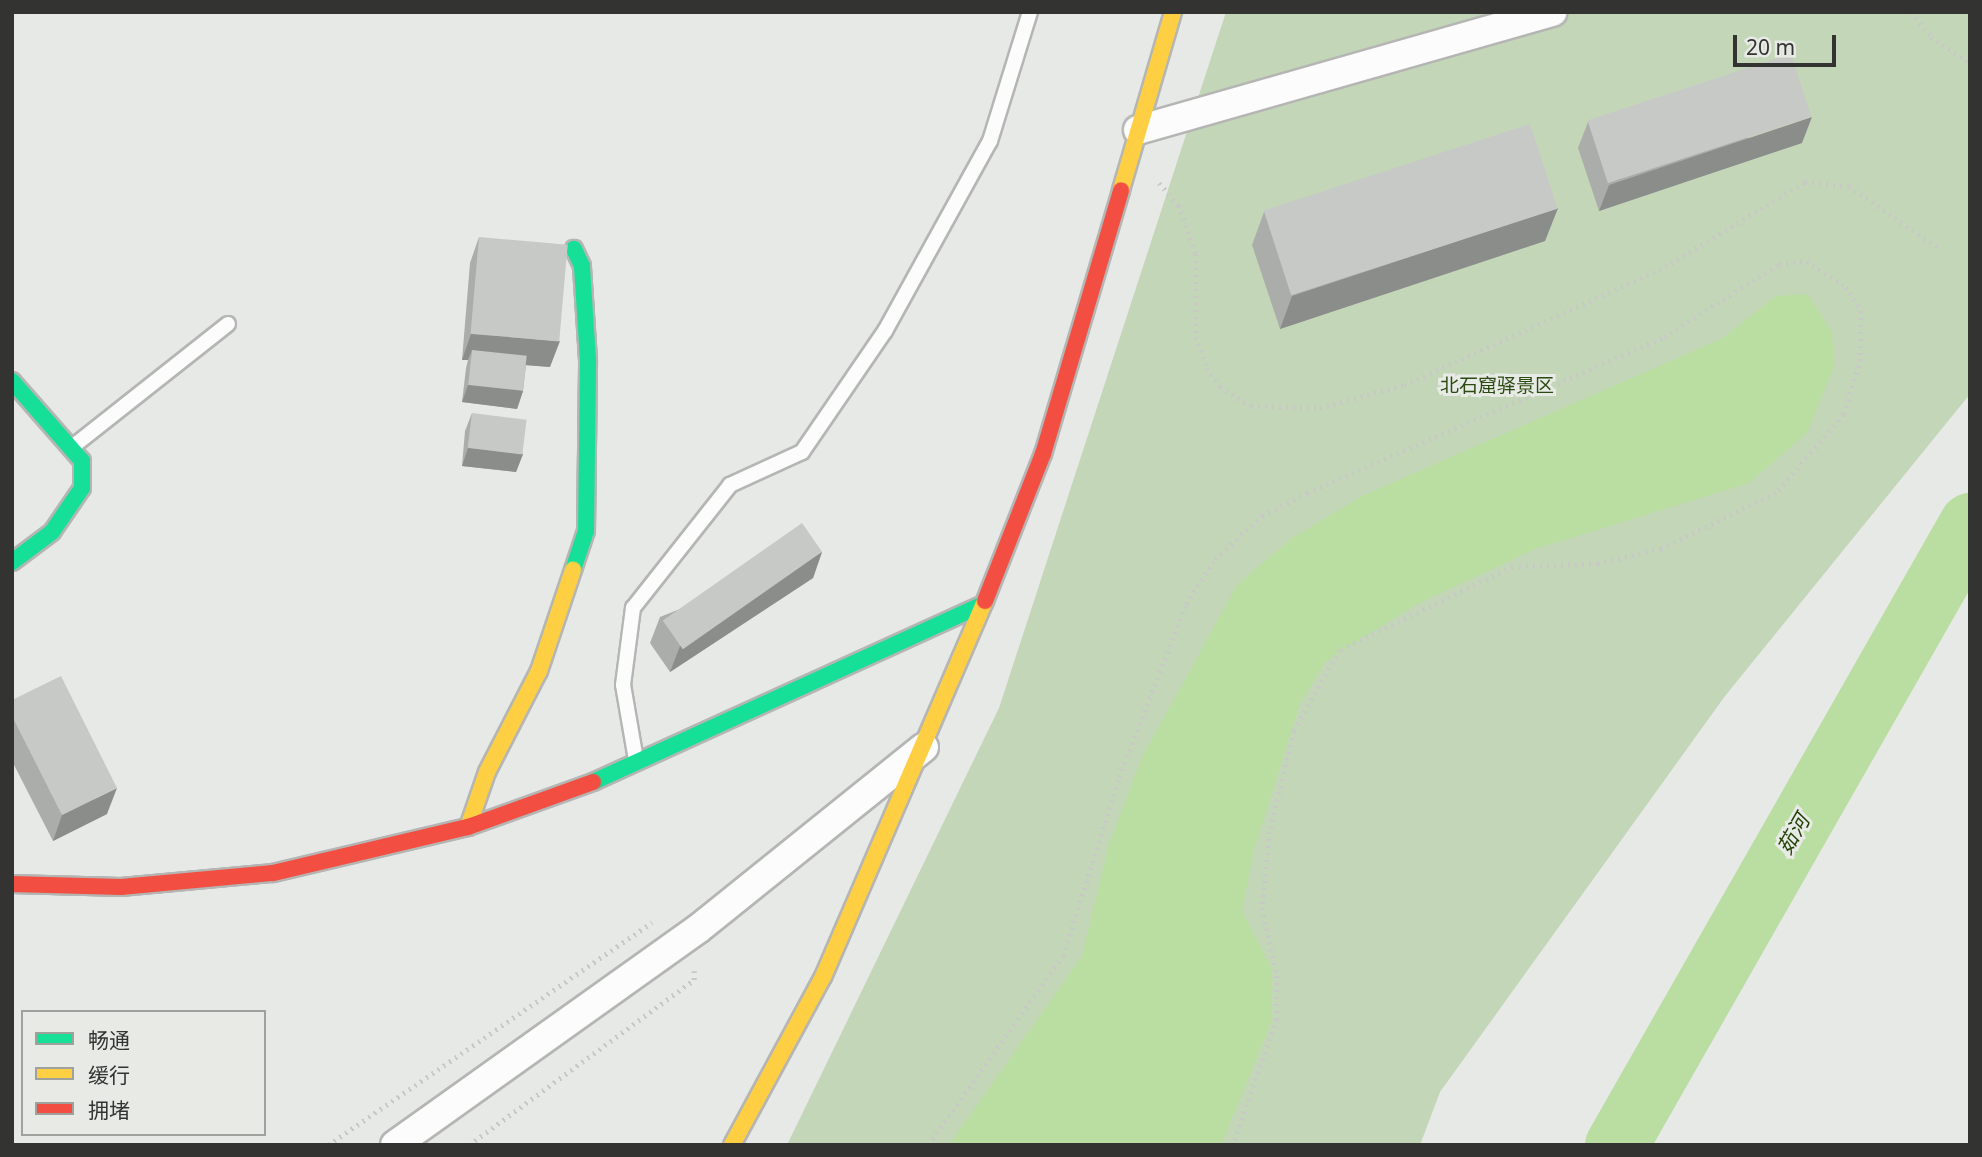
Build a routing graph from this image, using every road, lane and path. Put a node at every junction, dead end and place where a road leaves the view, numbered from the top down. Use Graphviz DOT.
graph roads {
  1 [pos="1030,12"];
  2 [pos="1173,12"];
  3 [pos="1553,12"];
  4 [pos="1911,12"];
  5 [pos="1970,62"];
  6 [pos="1138,130"];
  7 [pos="1127,167"];
  8 [pos="1938,248"];
  9 [pos="574,249"];
  10 [pos="228,324"];
  11 [pos="12,381"];
  12 [pos="70,449"];
  13 [pos="12,562"];
  14 [pos="979,606"];
  15 [pos="929,743"];
  16 [pos="636,761"];
  17 [pos="468,827"];
  18 [pos="12,884"];
  19 [pos="698,929"];
  20 [pos="328,1145"];
  21 [pos="395,1145"];
  22 [pos="469,1145"];
  23 [pos="732,1145"];
  24 [pos="928,1145"];
  25 [pos="1233,1145"];
  1 -- 16 [label="lane"];
  2 -- 6 [label="street"];
  3 -- 6 [label="street"];
  4 -- 5 [label="path"];
  6 -- 7 [label="street"];
  7 -- 8 [label="path"];
  7 -- 14 [label="street"];
  9 -- 17 [label="street"];
  10 -- 12 [label="lane"];
  11 -- 12 [label="street"];
  12 -- 13 [label="street"];
  14 -- 15 [label="street"];
  14 -- 16 [label="street"];
  15 -- 19 [label="street"];
  15 -- 23 [label="street"];
  16 -- 17 [label="street"];
  17 -- 18 [label="street"];
  19 -- 20 [label="path"];
  19 -- 21 [label="street"];
  19 -- 22 [label="path"];
  24 -- 25 [label="path"];
}
